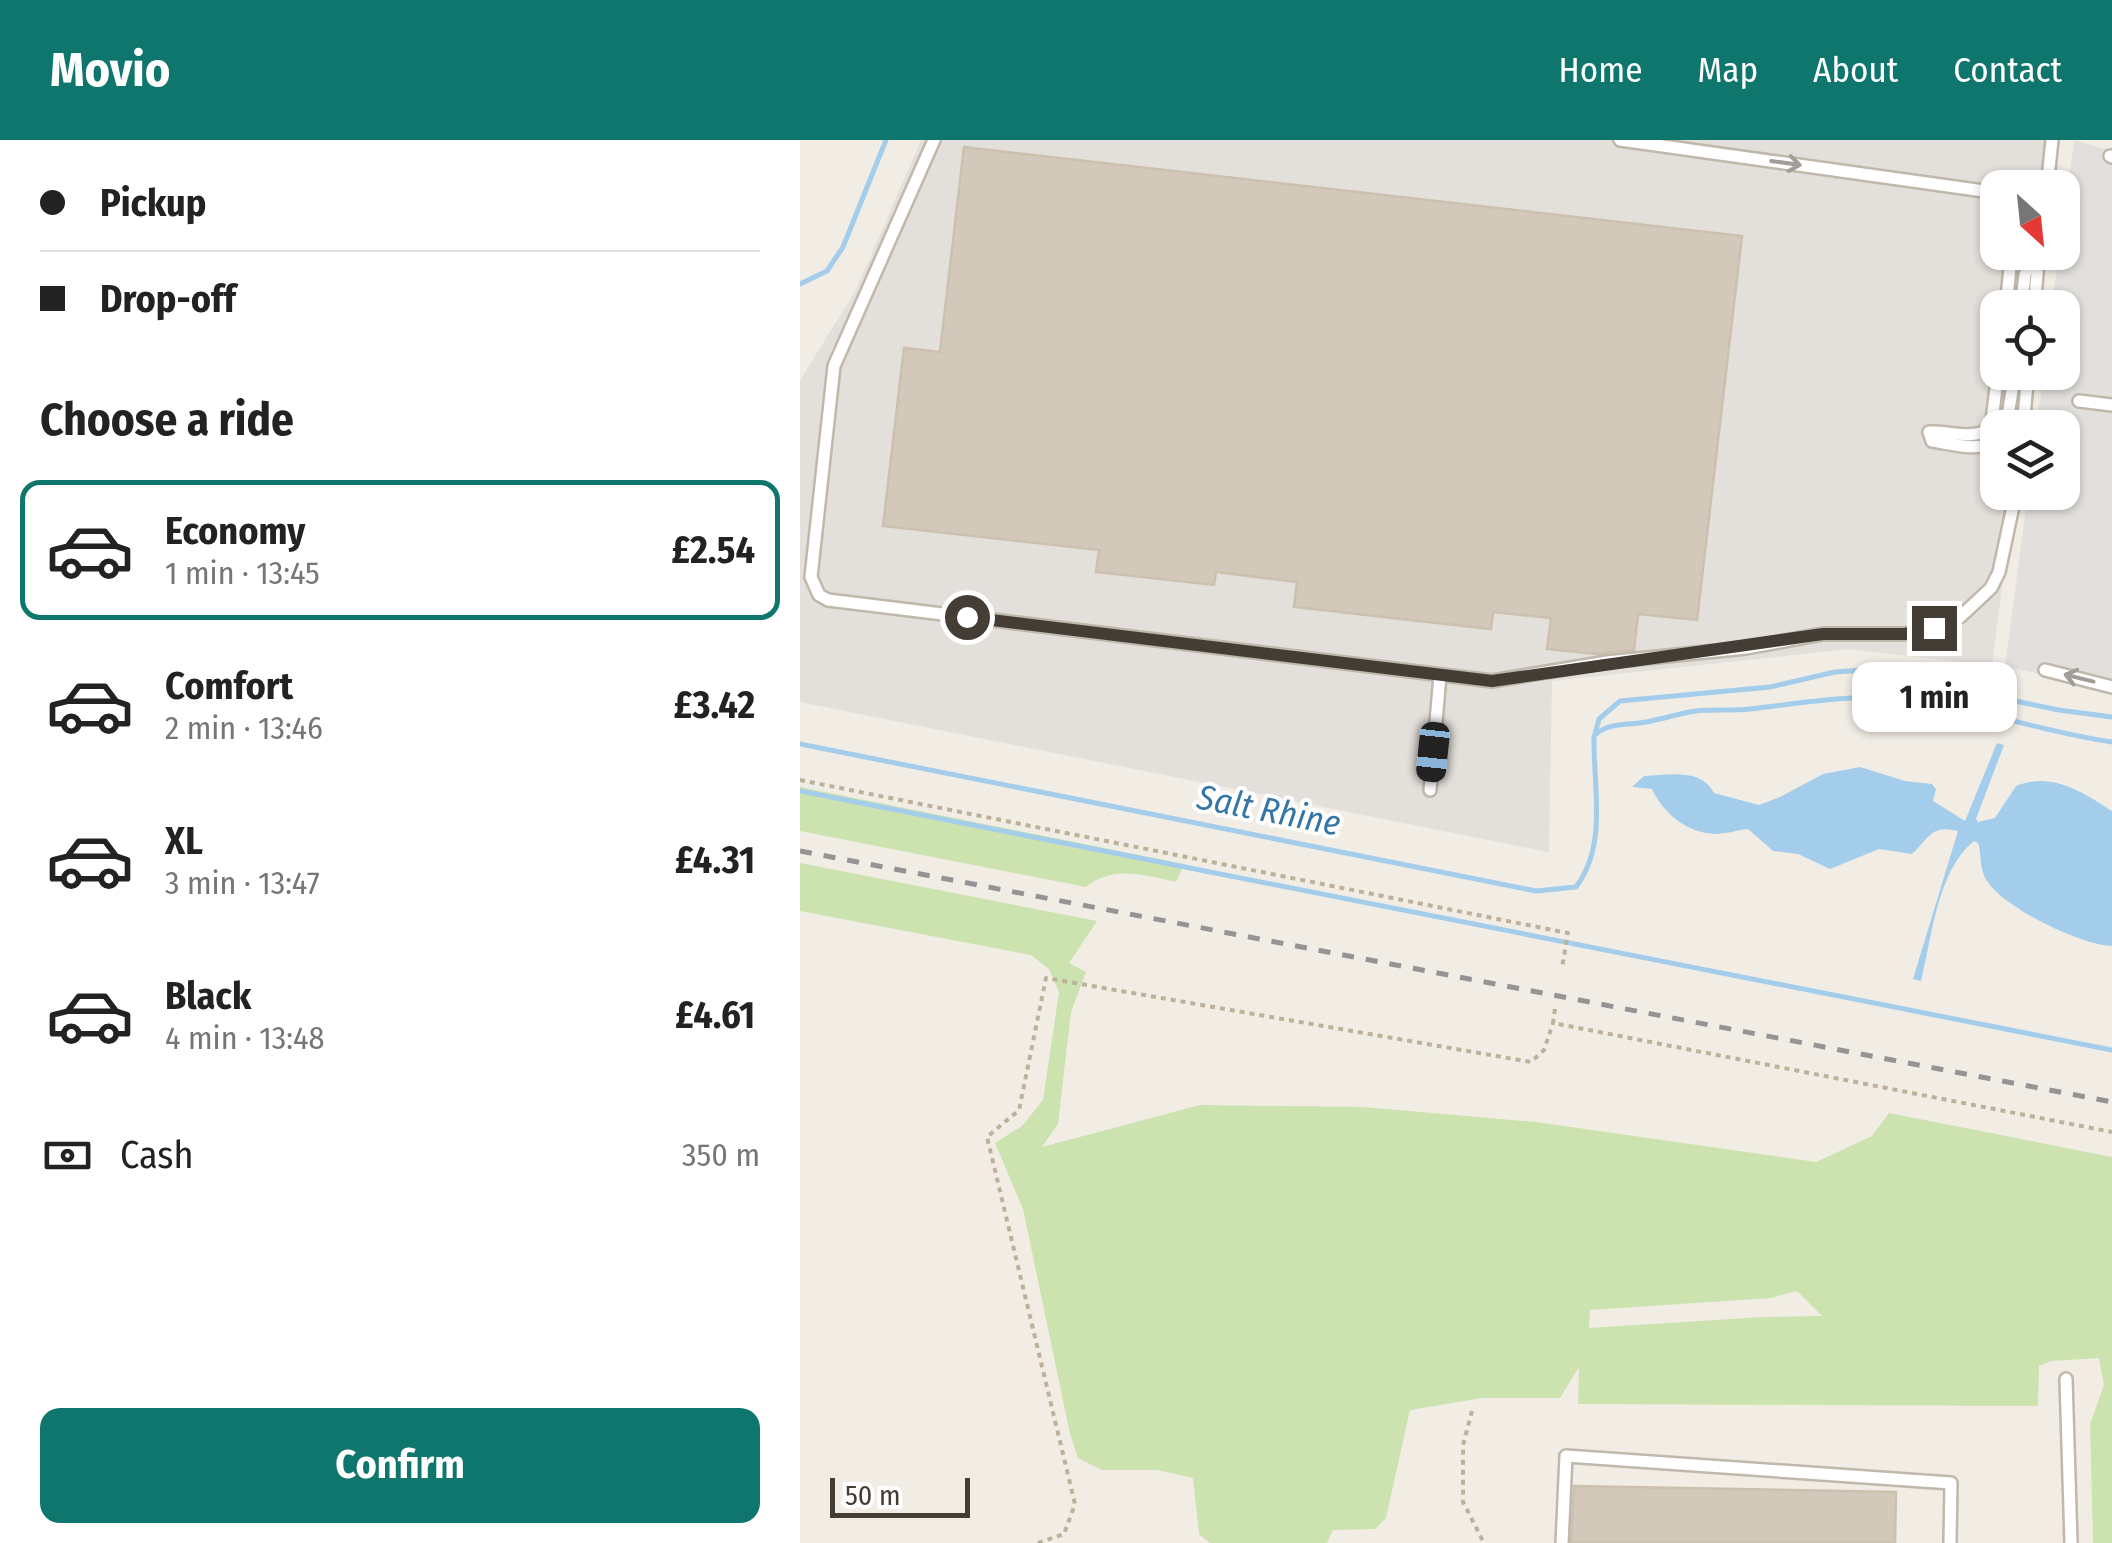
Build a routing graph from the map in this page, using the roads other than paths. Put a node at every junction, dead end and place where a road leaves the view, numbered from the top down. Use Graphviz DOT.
graph roads {
  1 [pos="934,140"];
  2 [pos="1620,140"];
  3 [pos="2052,140"];
  4 [pos="1634,141"];
  5 [pos="2049,170"];
  6 [pos="1980,190"];
  7 [pos="2079,401"];
  8 [pos="2112,406"];
  9 [pos="1980,435"];
  10 [pos="1980,447"];
  11 [pos="2012,510"];
  12 [pos="2046,670"];
  13 [pos="1440,676"];
  14 [pos="2112,687"];
  15 [pos="1430,790"];
  16 [pos="2066,1380"];
  17 [pos="1562,1543"];
  18 [pos="1950,1543"];
  19 [pos="2071,1543"];
  1 -- 13 [label="lane"];
  2 -- 4 [label="lane"];
  3 -- 5 [label="lane"];
  4 -- 6 [label="lane, one-way"];
  7 -- 8 [label="lane"];
  9 -- 10 [label="lane"];
  11 -- 13 [label="lane"];
  14 -- 12 [label="lane, one-way"];
  13 -- 15 [label="lane"];
  16 -- 19 [label="lane"];
  17 -- 18 [label="lane"];
}
